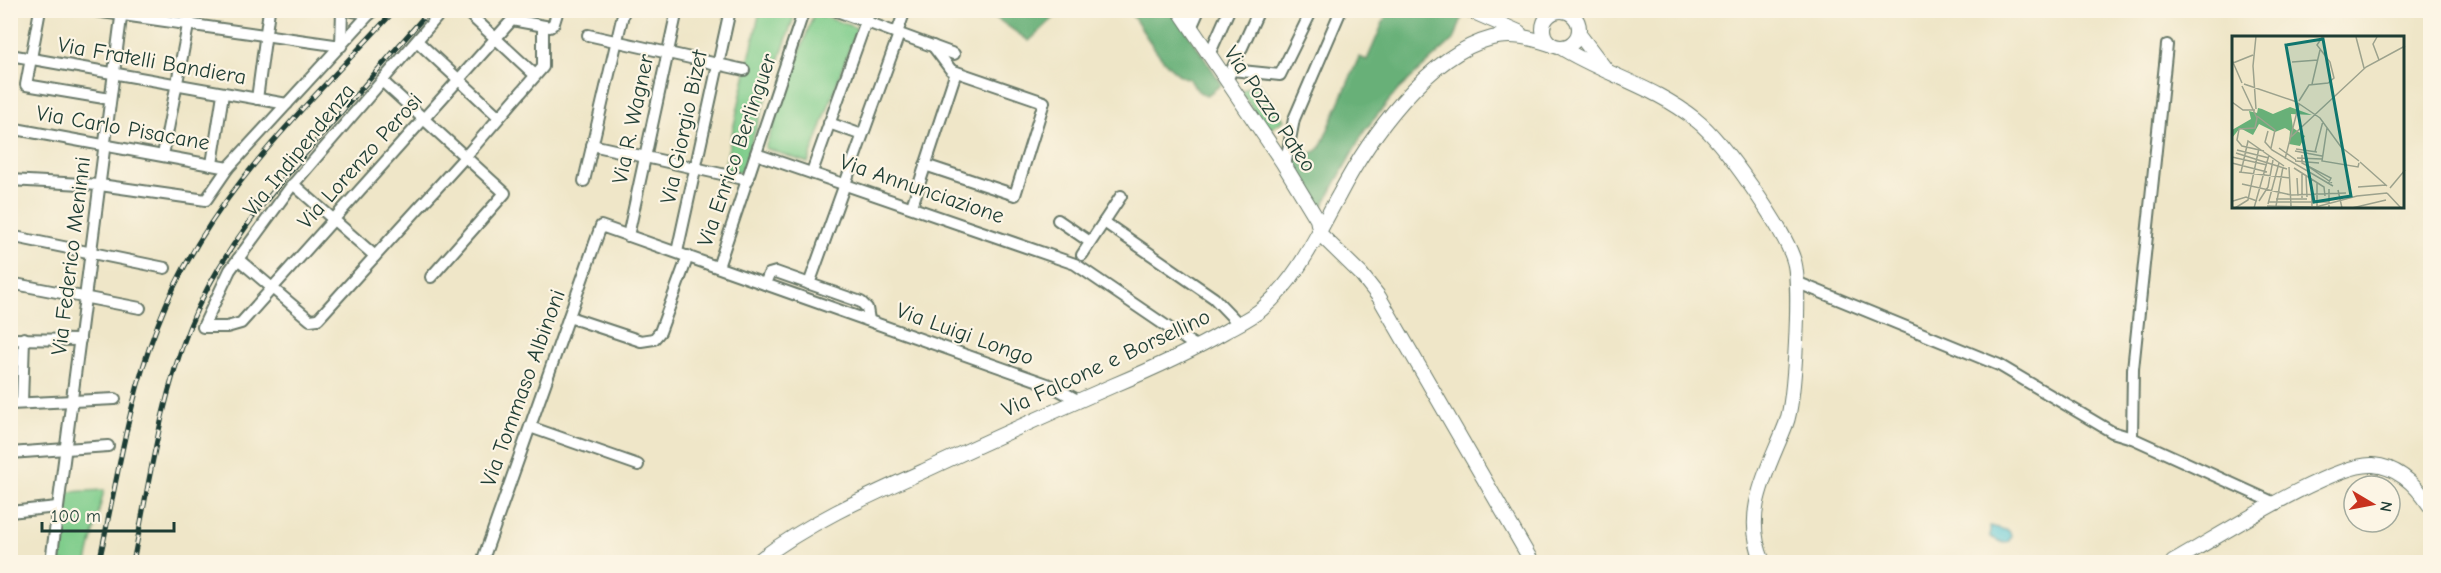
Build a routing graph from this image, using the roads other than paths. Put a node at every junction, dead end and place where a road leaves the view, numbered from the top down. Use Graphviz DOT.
graph roads {
  1 [pos="40,10"];
  2 [pos="88,10"];
  3 [pos="191,10"];
  4 [pos="269,10"];
  5 [pos="342,10"];
  6 [pos="348,10"];
  7 [pos="443,10"];
  8 [pos="465,10"];
  9 [pos="558,10"];
  10 [pos="624,10"];
  11 [pos="677,10"];
  12 [pos="730,10"];
  13 [pos="804,10"];
  14 [pos="834,10"];
  15 [pos="870,10"];
  16 [pos="905,10"];
  17 [pos="1179,10"];
  18 [pos="1199,10"];
  19 [pos="1229,10"];
  20 [pos="1259,10"];
  21 [pos="1312,10"];
  22 [pos="1341,10"];
  23 [pos="1469,10"];
  24 [pos="372,12"];
  25 [pos="121,13"];
  26 [pos="855,14"];
  27 [pos="1575,14"];
  28 [pos="1550,15"];
  29 [pos="866,22"];
  30 [pos="189,25"];
  31 [pos="543,28"];
  32 [pos="1191,28"];
  33 [pos="898,33"];
  34 [pos="588,34"];
  35 [pos="1515,34"];
  36 [pos="1579,34"];
  37 [pos="266,36"];
  38 [pos="496,39"];
  39 [pos="417,41"];
  40 [pos="616,42"];
  41 [pos="1555,45"];
  42 [pos="2167,45"];
  43 [pos="341,46"];
  44 [pos="933,46"];
  45 [pos="667,53"];
  46 [pos="954,54"];
  47 [pos="10,55"];
  48 [pos="1209,55"];
  49 [pos="31,59"];
  50 [pos="718,64"];
  51 [pos="744,70"];
  52 [pos="956,72"];
  53 [pos="1609,72"];
  54 [pos="113,74"];
  55 [pos="536,75"];
  56 [pos="1229,75"];
  57 [pos="459,80"];
  58 [pos="382,81"];
  59 [pos="177,87"];
  60 [pos="224,94"];
  61 [pos="110,99"];
  62 [pos="257,99"];
  63 [pos="287,104"];
  64 [pos="499,117"];
  65 [pos="424,119"];
  66 [pos="830,123"];
  67 [pos="10,128"];
  68 [pos="862,135"];
  69 [pos="105,144"];
  70 [pos="592,145"];
  71 [pos="756,153"];
  72 [pos="164,155"];
  73 [pos="465,157"];
  74 [pos="646,157"];
  75 [pos="212,164"];
  76 [pos="925,165"];
  77 [pos="1285,166"];
  78 [pos="228,168"];
  79 [pos="695,168"];
  80 [pos="812,172"];
  81 [pos="10,180"];
  82 [pos="748,180"];
  83 [pos="584,181"];
  84 [pos="293,184"];
  85 [pos="845,184"];
  86 [pos="100,185"];
  87 [pos="1121,196"];
  88 [pos="912,206"];
  89 [pos="334,220"];
  90 [pos="1058,220"];
  91 [pos="1104,222"];
  92 [pos="601,226"];
  93 [pos="1320,234"];
  94 [pos="10,236"];
  95 [pos="628,236"];
  96 [pos="1090,242"];
  97 [pos="91,252"];
  98 [pos="682,254"];
  99 [pos="375,256"];
  100 [pos="238,259"];
  101 [pos="1079,259"];
  102 [pos="718,267"];
  103 [pos="165,268"];
  104 [pos="430,277"];
  105 [pos="1796,282"];
  106 [pos="10,283"];
  107 [pos="765,284"];
  108 [pos="809,284"];
  109 [pos="273,289"];
  110 [pos="85,298"];
  111 [pos="141,308"];
  112 [pos="569,317"];
  113 [pos="869,320"];
  114 [pos="1239,324"];
  115 [pos="203,327"];
  116 [pos="24,338"];
  117 [pos="10,339"];
  118 [pos="80,340"];
  119 [pos="1197,347"];
  120 [pos="115,399"];
  121 [pos="72,400"];
  122 [pos="1079,401"];
  123 [pos="16,404"];
  124 [pos="530,427"];
  125 [pos="2132,438"];
  126 [pos="108,446"];
  127 [pos="65,448"];
  128 [pos="10,453"];
  129 [pos="638,465"];
  130 [pos="2277,504"];
  131 [pos="2430,506"];
  132 [pos="57,507"];
  133 [pos="10,512"];
  134 [pos="51,562"];
  135 [pos="482,562"];
  136 [pos="757,562"];
  137 [pos="1532,562"];
  138 [pos="1763,562"];
  139 [pos="2173,562"];
  1 -- 49 [label="street"];
  2 -- 25 [label="street"];
  3 -- 30 [label="street"];
  4 -- 37 [label="street"];
  5 -- 43 [label="street"];
  6 -- 24 [label="street"];
  7 -- 39 [label="street, Via Indipendenza"];
  8 -- 38 [label="street"];
  9 -- 31 [label="street"];
  10 -- 40 [label="street"];
  11 -- 45 [label="street, Via R. Wagner"];
  12 -- 50 [label="street, Via Giorgio Bizet"];
  13 -- 71 [label="street, Via Enrico Berlinguer"];
  14 -- 26 [label="street"];
  15 -- 29 [label="street"];
  16 -- 33 [label="street"];
  17 -- 32 [label="street, Via Pozzo Pateo"];
  18 -- 32 [label="street"];
  19 -- 48 [label="street"];
  20 -- 56 [label="street"];
  21 -- 56 [label="street"];
  22 -- 77 [label="street"];
  23 -- 35 [label="street"];
  24 -- 43 [label="street, Via Indipendenza"];
  25 -- 30 [label="street"];
  25 -- 54 [label="street, Via Federico Meninni"];
  26 -- 29 [label="street"];
  27 -- 28 [label="street"];
  27 -- 36 [label="street"];
  28 -- 35 [label="street, Via Falcone e Borsellino"];
  28 -- 41 [label="street"];
  29 -- 33 [label="street"];
  29 -- 66 [label="street"];
  30 -- 37 [label="street"];
  30 -- 59 [label="street"];
  31 -- 38 [label="street, Via Lorenzo Perosi"];
  31 -- 55 [label="street"];
  32 -- 48 [label="street, Via Pozzo Pateo"];
  33 -- 44 [label="street"];
  33 -- 68 [label="street"];
  34 -- 40 [label="street"];
  35 -- 41 [label="street, Via Falcone e Borsellino"];
  35 -- 93 [label="street, Via Falcone e Borsellino"];
  36 -- 41 [label="street"];
  36 -- 53 [label="street"];
  37 -- 43 [label="street"];
  37 -- 62 [label="street"];
  38 -- 55 [label="street"];
  38 -- 57 [label="street, Via Lorenzo Perosi"];
  39 -- 57 [label="street"];
  39 -- 58 [label="street, Via Indipendenza"];
  40 -- 45 [label="street"];
  40 -- 70 [label="street"];
  41 -- 53 [label="street, Via Falcone e Borsellino"];
  42 -- 125 [label="street"];
  43 -- 63 [label="street, Via Indipendenza"];
  44 -- 46 [label="street"];
  44 -- 52 [label="street"];
  45 -- 50 [label="street"];
  45 -- 74 [label="street, Via R. Wagner"];
  47 -- 49 [label="street, Via Fratelli Bandiera"];
  48 -- 56 [label="street, Via Pozzo Pateo"];
  49 -- 54 [label="street, Via Fratelli Bandiera"];
  49 -- 61 [label="street"];
  50 -- 51 [label="street"];
  50 -- 79 [label="street, Via Giorgio Bizet"];
  52 -- 76 [label="street"];
  52 -- 76 [label="street"];
  53 -- 105 [label="street, Via Falcone e Borsellino"];
  54 -- 59 [label="street, Via Fratelli Bandiera"];
  54 -- 61 [label="street, Via Federico Meninni"];
  55 -- 64 [label="street"];
  56 -- 77 [label="street, Via Pozzo Pateo"];
  57 -- 64 [label="street"];
  57 -- 65 [label="street, Via Lorenzo Perosi"];
  58 -- 65 [label="street"];
  58 -- 84 [label="street, Via Indipendenza"];
  59 -- 60 [label="street, Via Fratelli Bandiera"];
  59 -- 72 [label="street"];
  60 -- 62 [label="street, Via Fratelli Bandiera"];
  60 -- 75 [label="street"];
  61 -- 69 [label="street, Via Federico Meninni"];
  62 -- 63 [label="street, Via Fratelli Bandiera"];
  63 -- 78 [label="street, Via Indipendenza"];
  64 -- 73 [label="street"];
  65 -- 73 [label="street"];
  65 -- 89 [label="street, Via Lorenzo Perosi"];
  66 -- 68 [label="street"];
  66 -- 80 [label="street"];
  67 -- 69 [label="street, Via Carlo Pisacane"];
  68 -- 85 [label="street"];
  69 -- 72 [label="street, Via Carlo Pisacane"];
  69 -- 86 [label="street, Via Federico Meninni"];
  70 -- 74 [label="street"];
  70 -- 83 [label="street"];
  71 -- 80 [label="street, Via Annunciazione"];
  71 -- 82 [label="street, Via Enrico Berlinguer"];
  72 -- 75 [label="street, Via Carlo Pisacane"];
  73 -- 99 [label="street"];
  73 -- 104 [label="street"];
  74 -- 79 [label="street"];
  74 -- 95 [label="street, Via R. Wagner"];
  75 -- 78 [label="street, Via Carlo Pisacane"];
  76 -- 88 [label="street"];
  77 -- 93 [label="street, Via Pozzo Pateo"];
  78 -- 86 [label="street, Via Indipendenza"];
  79 -- 82 [label="street"];
  79 -- 98 [label="street, Via Giorgio Bizet"];
  80 -- 85 [label="street, Via Annunciazione"];
  81 -- 86 [label="street"];
  82 -- 102 [label="street, Via Enrico Berlinguer"];
  84 -- 89 [label="street"];
  84 -- 100 [label="street, Via Indipendenza"];
  85 -- 88 [label="street, Via Annunciazione"];
  85 -- 108 [label="street"];
  86 -- 97 [label="street, Via Federico Meninni"];
  87 -- 91 [label="street"];
  88 -- 101 [label="street, Via Annunciazione"];
  89 -- 99 [label="street"];
  89 -- 109 [label="street, Via Lorenzo Perosi"];
  90 -- 96 [label="street"];
  91 -- 96 [label="street"];
  91 -- 114 [label="street"];
  92 -- 95 [label="street, Via Luigi Longo"];
  92 -- 112 [label="street, Via Tommaso Albinoni"];
  93 -- 114 [label="street, Via Falcone e Borsellino"];
  93 -- 137 [label="street"];
  94 -- 97 [label="street"];
  95 -- 98 [label="street, Via Luigi Longo"];
  96 -- 101 [label="street"];
  97 -- 103 [label="street"];
  97 -- 110 [label="street, Via Federico Meninni"];
  98 -- 102 [label="street, Via Luigi Longo"];
  98 -- 112 [label="street, Via Giorgio Bizet"];
  99 -- 109 [label="street"];
  100 -- 109 [label="street"];
  100 -- 115 [label="street, Via Indipendenza"];
  101 -- 119 [label="street, Via Annunciazione"];
  102 -- 107 [label="street, Via Luigi Longo"];
  105 -- 125 [label="street"];
  105 -- 138 [label="street, Via Falcone e Borsellino"];
  106 -- 110 [label="street"];
  107 -- 108 [label="street, Via Luigi Longo"];
  107 -- 113 [label="street, Via Luigi Longo"];
  108 -- 113 [label="street, Via Luigi Longo"];
  109 -- 115 [label="street, Via Lorenzo Perosi"];
  110 -- 111 [label="street"];
  110 -- 118 [label="street, Via Federico Meninni"];
  112 -- 124 [label="street, Via Tommaso Albinoni"];
  113 -- 122 [label="street, Via Luigi Longo"];
  114 -- 119 [label="street, Via Falcone e Borsellino"];
  116 -- 117 [label="street"];
  116 -- 118 [label="street"];
  116 -- 123 [label="street"];
  118 -- 121 [label="street, Via Federico Meninni"];
  119 -- 122 [label="street, Via Falcone e Borsellino"];
  120 -- 121 [label="street"];
  121 -- 123 [label="street"];
  121 -- 127 [label="street, Via Federico Meninni"];
  122 -- 136 [label="street, Via Falcone e Borsellino"];
  124 -- 129 [label="street"];
  124 -- 135 [label="street, Via Tommaso Albinoni"];
  125 -- 130 [label="street"];
  126 -- 127 [label="street"];
  127 -- 128 [label="street"];
  127 -- 132 [label="street, Via Federico Meninni"];
  130 -- 131 [label="street"];
  130 -- 139 [label="street"];
  132 -- 133 [label="street"];
  132 -- 134 [label="street, Via Federico Meninni"];
}
